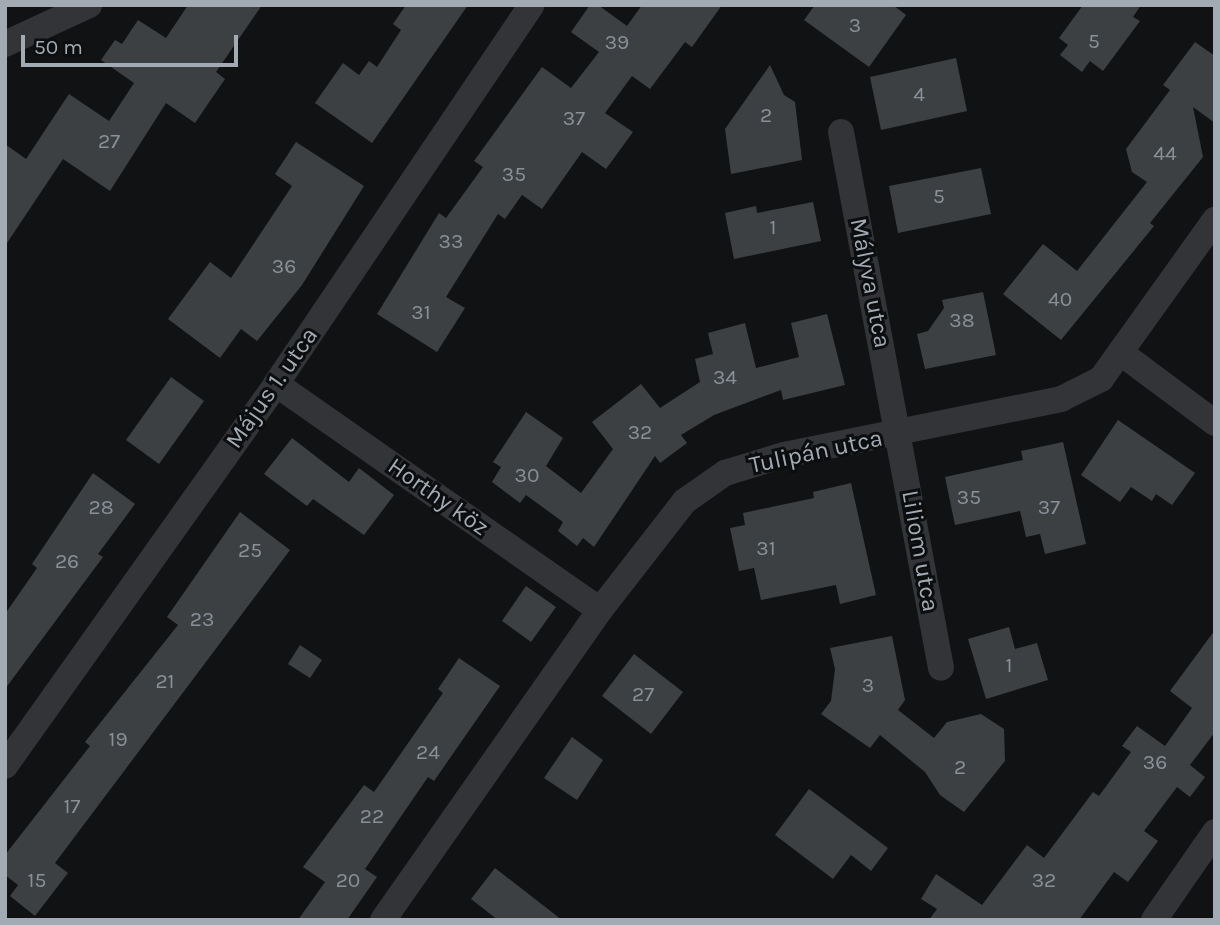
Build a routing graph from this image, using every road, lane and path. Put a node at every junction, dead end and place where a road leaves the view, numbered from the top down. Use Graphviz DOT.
graph roads {
  1 [pos="89,5"];
  2 [pos="533,5"];
  3 [pos="5,44"];
  4 [pos="841,132"];
  5 [pos="1215,220"];
  6 [pos="1121,353"];
  7 [pos="276,384"];
  8 [pos="1215,423"];
  9 [pos="899,435"];
  10 [pos="600,610"];
  11 [pos="941,668"];
  12 [pos="5,766"];
  13 [pos="1215,832"];
  14 [pos="383,920"];
  15 [pos="1154,920"];
  1 -- 3 [label="street"];
  2 -- 7 [label="street, Május 1. utca"];
  4 -- 9 [label="street, Mályva utca"];
  5 -- 6 [label="street, Tulipán utca"];
  6 -- 8 [label="street"];
  6 -- 9 [label="street, Tulipán utca"];
  7 -- 10 [label="street, Horthy köz"];
  7 -- 12 [label="street, Május 1. utca"];
  9 -- 10 [label="street, Tulipán utca"];
  9 -- 11 [label="street, Liliom utca"];
  10 -- 14 [label="street, Tulipán utca"];
  13 -- 15 [label="street"];
}
